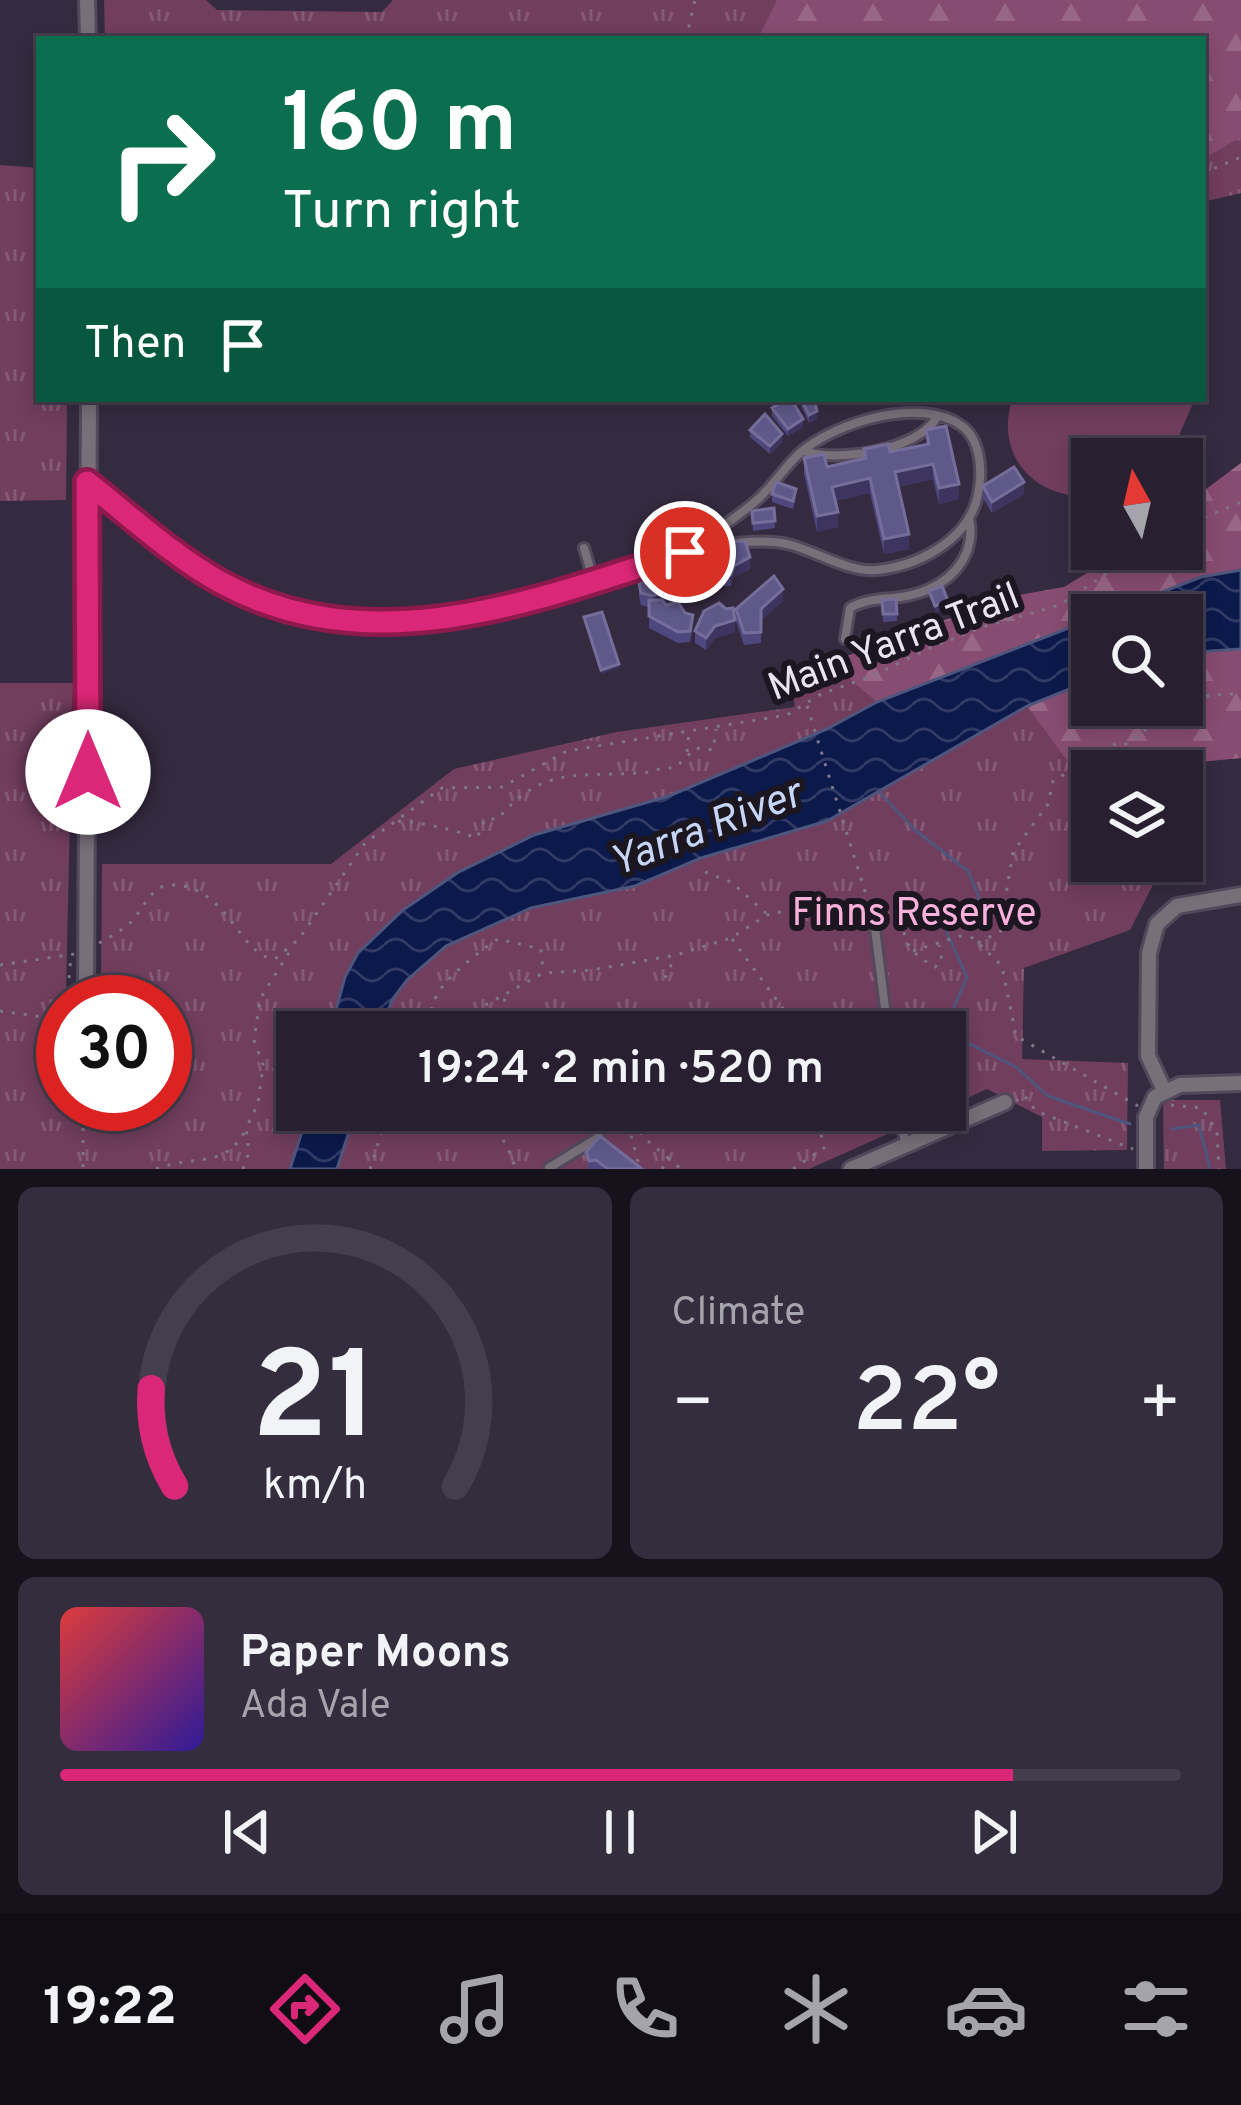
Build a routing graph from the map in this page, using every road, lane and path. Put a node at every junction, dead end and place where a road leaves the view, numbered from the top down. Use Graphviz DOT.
graph roads {
  1 [pos="87,0"];
  2 [pos="695,0"];
  3 [pos="88,36"];
  4 [pos="687,36"];
  5 [pos="1241,157"];
  6 [pos="1206,171"];
  7 [pos="88,402"];
  8 [pos="937,417"];
  9 [pos="802,451"];
  10 [pos="87,482"];
  11 [pos="1241,502"];
  12 [pos="968,517"];
  13 [pos="1203,518"];
  14 [pos="584,548"];
  15 [pos="685,552"];
  16 [pos="1112,570"];
  17 [pos="594,582"];
  18 [pos="845,639"];
  19 [pos="1241,694"];
  20 [pos="806,705"];
  21 [pos="717,728"];
  22 [pos="688,732"];
  23 [pos="687,754"];
  24 [pos="397,821"];
  25 [pos="705,872"];
  26 [pos="1241,895"];
  27 [pos="872,905"];
  28 [pos="767,915"];
  29 [pos="874,928"];
  30 [pos="731,938"];
  31 [pos="298,939"];
  32 [pos="978,943"];
  33 [pos="939,945"];
  34 [pos="912,952"];
  35 [pos="78,954"];
  36 [pos="676,955"];
  37 [pos="0,965"];
  38 [pos="543,973"];
  39 [pos="73,975"];
  40 [pos="82,975"];
  41 [pos="665,978"];
  42 [pos="506,992"];
  43 [pos="0,1011"];
  44 [pos="435,1011"];
  45 [pos="474,1011"];
  46 [pos="504,1011"];
  47 [pos="785,1011"];
  48 [pos="885,1011"];
  49 [pos="36,1016"];
  50 [pos="1241,1083"];
  51 [pos="1164,1090"];
  52 [pos="1024,1095"];
  53 [pos="1005,1102"];
  54 [pos="1150,1105"];
  55 [pos="246,1128"];
  56 [pos="82,1131"];
  57 [pos="382,1131"];
  58 [pos="497,1131"];
  59 [pos="630,1131"];
  60 [pos="640,1131"];
  61 [pos="820,1131"];
  62 [pos="903,1131"];
  63 [pos="599,1137"];
  64 [pos="905,1145"];
  65 [pos="1146,1151"];
  66 [pos="668,1159"];
  67 [pos="549,1168"];
  68 [pos="83,1169"];
  69 [pos="156,1169"];
  70 [pos="243,1169"];
  71 [pos="370,1169"];
  72 [pos="516,1169"];
  73 [pos="640,1169"];
  74 [pos="662,1169"];
  75 [pos="681,1169"];
  76 [pos="793,1169"];
  77 [pos="851,1169"];
  78 [pos="1146,1169"];
  79 [pos="1219,1169"];
  1 -- 3 [label="street"];
  2 -- 4 [label="path"];
  5 -- 6 [label="path"];
  7 -- 10 [label="street"];
  8 -- 9 [label="lane"];
  8 -- 9 [label="lane"];
  8 -- 12 [label="lane"];
  9 -- 15 [label="lane"];
  10 -- 17 [label="lane"];
  10 -- 35 [label="street"];
  11 -- 13 [label="path"];
  12 -- 15 [label="lane"];
  12 -- 18 [label="lane"];
  14 -- 17 [label="lane"];
  15 -- 17 [label="lane"];
  16 -- 20 [label="path, Main Yarra Trail"];
  19 -- 32 [label="path"];
  20 -- 21 [label="path, Main Yarra Trail"];
  20 -- 27 [label="path"];
  21 -- 22 [label="path, Main Yarra Trail"];
  21 -- 23 [label="path"];
  22 -- 23 [label="path"];
  22 -- 24 [label="path, Main Yarra Trail"];
  23 -- 24 [label="path"];
  24 -- 31 [label="path, Main Yarra Trail"];
  25 -- 28 [label="path"];
  26 -- 51 [label="street"];
  27 -- 28 [label="path"];
  27 -- 29 [label="path"];
  27 -- 34 [label="path"];
  28 -- 30 [label="path"];
  29 -- 48 [label="lane"];
  30 -- 36 [label="path"];
  30 -- 47 [label="path"];
  31 -- 35 [label="path"];
  31 -- 55 [label="path, Main Yarra Trail"];
  32 -- 33 [label="path"];
  32 -- 54 [label="path"];
  33 -- 34 [label="path"];
  33 -- 34 [label="path"];
  35 -- 37 [label="path"];
  35 -- 39 [label="path"];
  35 -- 40 [label="street"];
  36 -- 38 [label="path"];
  36 -- 41 [label="path"];
  38 -- 42 [label="path"];
  38 -- 44 [label="path"];
  42 -- 45 [label="path"];
  42 -- 46 [label="path"];
  43 -- 49 [label="path"];
  50 -- 51 [label="street"];
  51 -- 54 [label="street"];
  52 -- 65 [label="path"];
  53 -- 64 [label="street"];
  54 -- 65 [label="street"];
  54 -- 79 [label="path"];
  55 -- 69 [label="path"];
  55 -- 70 [label="path, Main Yarra Trail"];
  56 -- 68 [label="path"];
  57 -- 71 [label="path"];
  58 -- 72 [label="path"];
  59 -- 73 [label="path"];
  60 -- 66 [label="path"];
  61 -- 76 [label="path"];
  62 -- 64 [label="lane"];
  63 -- 67 [label="lane"];
  64 -- 77 [label="street"];
  65 -- 78 [label="street"];
  66 -- 74 [label="path"];
  66 -- 75 [label="path"];
}
